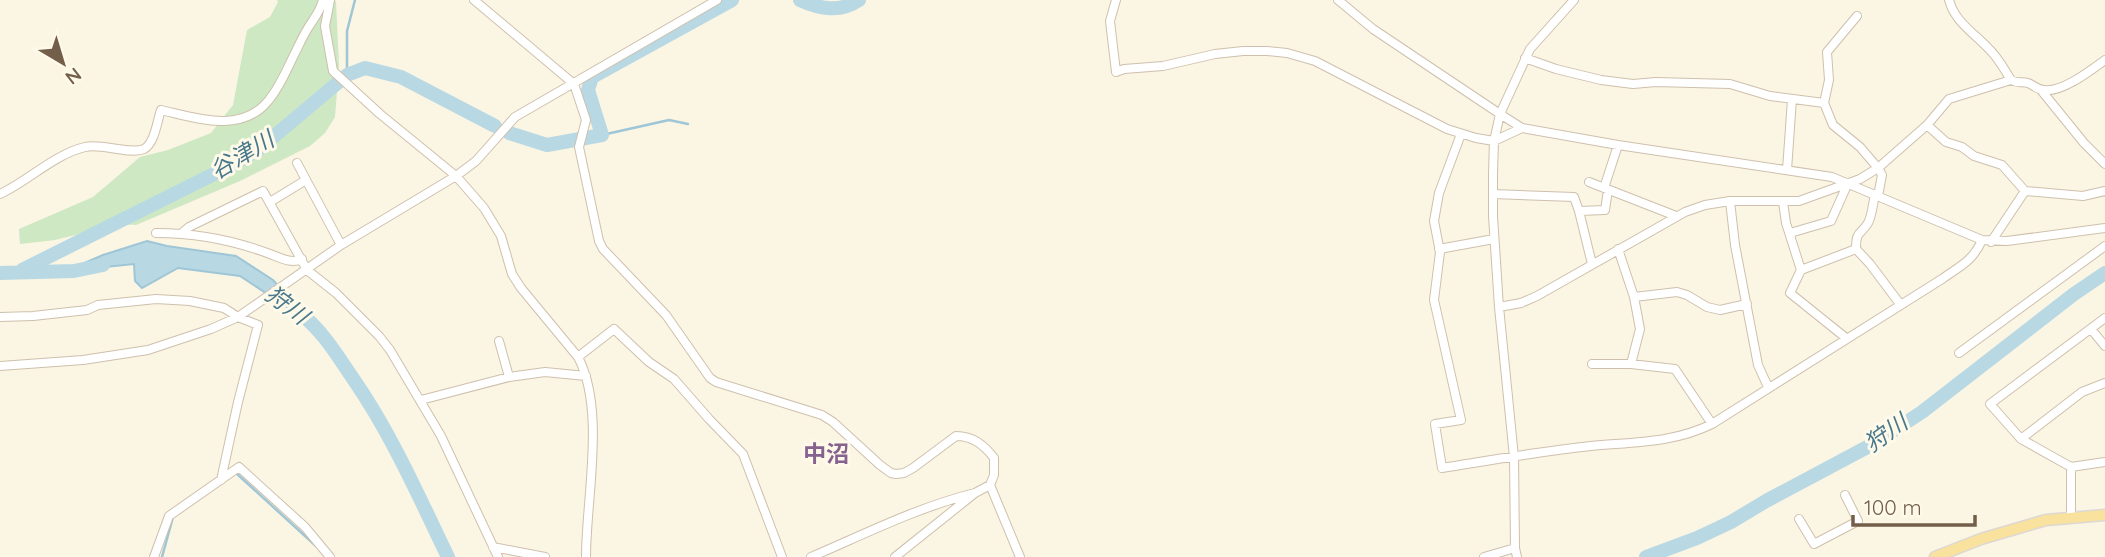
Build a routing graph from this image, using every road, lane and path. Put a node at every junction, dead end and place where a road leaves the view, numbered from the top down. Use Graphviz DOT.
graph roads {
  1 [pos="323,0"];
  2 [pos="330,0"];
  3 [pos="474,0"];
  4 [pos="717,0"];
  5 [pos="1116,0"];
  6 [pos="1338,0"];
  7 [pos="1574,0"];
  8 [pos="1950,0"];
  9 [pos="1857,16"];
  10 [pos="1525,58"];
  11 [pos="2105,60"];
  12 [pos="2011,80"];
  13 [pos="574,84"];
  14 [pos="2041,90"];
  15 [pos="1792,99"];
  16 [pos="1824,103"];
  17 [pos="1500,114"];
  18 [pos="1927,125"];
  19 [pos="1522,128"];
  20 [pos="1461,134"];
  21 [pos="1494,141"];
  22 [pos="1618,145"];
  23 [pos="297,163"];
  24 [pos="2105,164"];
  25 [pos="1878,168"];
  26 [pos="1787,170"];
  27 [pos="456,176"];
  28 [pos="306,180"];
  29 [pos="1589,182"];
  30 [pos="1848,183"];
  31 [pos="1606,189"];
  32 [pos="2025,191"];
  33 [pos="2105,191"];
  34 [pos="0,194"];
  35 [pos="1493,194"];
  36 [pos="1877,195"];
  37 [pos="1730,201"];
  38 [pos="270,202"];
  39 [pos="1783,202"];
  40 [pos="1579,211"];
  41 [pos="1676,216"];
  42 [pos="2105,228"];
  43 [pos="156,233"];
  44 [pos="182,233"];
  45 [pos="1790,233"];
  46 [pos="1494,239"];
  47 [pos="1982,240"];
  48 [pos="1992,242"];
  49 [pos="341,245"];
  50 [pos="2105,246"];
  51 [pos="1439,249"];
  52 [pos="1618,249"];
  53 [pos="1856,249"];
  54 [pos="302,259"];
  55 [pos="1592,264"];
  56 [pos="307,270"];
  57 [pos="1801,270"];
  58 [pos="1634,297"];
  59 [pos="1747,304"];
  60 [pos="1900,304"];
  61 [pos="1499,307"];
  62 [pos="242,314"];
  63 [pos="0,317"];
  64 [pos="2105,318"];
  65 [pos="2091,329"];
  66 [pos="1846,338"];
  67 [pos="499,341"];
  68 [pos="2105,346"];
  69 [pos="1959,353"];
  70 [pos="579,357"];
  71 [pos="1592,364"];
  72 [pos="1631,364"];
  73 [pos="0,366"];
  74 [pos="586,376"];
  75 [pos="509,377"];
  76 [pos="2105,383"];
  77 [pos="1769,387"];
  78 [pos="421,400"];
  79 [pos="1712,424"];
  80 [pos="2021,439"];
  81 [pos="1514,457"];
  82 [pos="2105,462"];
  83 [pos="2071,467"];
  84 [pos="222,481"];
  85 [pos="990,485"];
  86 [pos="975,493"];
  87 [pos="1845,495"];
  88 [pos="2105,514"];
  89 [pos="2071,518"];
  90 [pos="1799,519"];
  91 [pos="493,547"];
  92 [pos="1516,553"];
  93 [pos="154,557"];
  94 [pos="330,557"];
  95 [pos="498,557"];
  96 [pos="545,557"];
  97 [pos="586,557"];
  98 [pos="782,557"];
  99 [pos="811,557"];
  100 [pos="895,557"];
  101 [pos="1020,557"];
  102 [pos="1484,557"];
  103 [pos="1935,557"];
  1 -- 34 [label="street"];
  2 -- 27 [label="street"];
  3 -- 13 [label="street"];
  4 -- 13 [label="street"];
  5 -- 20 [label="street"];
  6 -- 17 [label="street"];
  7 -- 10 [label="street"];
  8 -- 12 [label="street"];
  9 -- 16 [label="street"];
  10 -- 15 [label="street"];
  10 -- 17 [label="street"];
  11 -- 14 [label="street"];
  12 -- 14 [label="street"];
  12 -- 18 [label="street"];
  13 -- 27 [label="street"];
  13 -- 85 [label="street"];
  14 -- 24 [label="street"];
  15 -- 16 [label="street"];
  15 -- 26 [label="street"];
  16 -- 25 [label="street"];
  17 -- 19 [label="street"];
  17 -- 21 [label="street"];
  18 -- 25 [label="street"];
  18 -- 32 [label="street"];
  19 -- 21 [label="street"];
  19 -- 22 [label="street"];
  20 -- 21 [label="street"];
  20 -- 51 [label="street"];
  21 -- 35 [label="street"];
  22 -- 26 [label="street"];
  22 -- 31 [label="street"];
  23 -- 28 [label="street"];
  25 -- 30 [label="street"];
  25 -- 36 [label="street"];
  26 -- 30 [label="street"];
  27 -- 49 [label="street"];
  27 -- 70 [label="street"];
  28 -- 38 [label="street"];
  28 -- 49 [label="street"];
  29 -- 31 [label="street"];
  30 -- 36 [label="street"];
  30 -- 39 [label="street"];
  30 -- 45 [label="street"];
  31 -- 40 [label="street"];
  31 -- 41 [label="street"];
  32 -- 33 [label="street"];
  32 -- 48 [label="street"];
  35 -- 40 [label="street"];
  35 -- 46 [label="street"];
  36 -- 47 [label="street"];
  36 -- 53 [label="street"];
  37 -- 39 [label="street"];
  37 -- 41 [label="street"];
  37 -- 59 [label="street"];
  38 -- 44 [label="street"];
  38 -- 54 [label="street"];
  39 -- 45 [label="street"];
  40 -- 55 [label="street"];
  41 -- 52 [label="street"];
  42 -- 48 [label="street"];
  43 -- 44 [label="street"];
  44 -- 54 [label="street"];
  45 -- 57 [label="street"];
  46 -- 51 [label="street"];
  46 -- 61 [label="street"];
  47 -- 48 [label="street"];
  47 -- 60 [label="street"];
  49 -- 56 [label="street"];
  50 -- 69 [label="street"];
  51 -- 81 [label="street"];
  52 -- 55 [label="street"];
  52 -- 58 [label="street"];
  53 -- 57 [label="street"];
  53 -- 60 [label="street"];
  54 -- 56 [label="street"];
  55 -- 61 [label="street"];
  56 -- 62 [label="street"];
  56 -- 78 [label="street"];
  57 -- 66 [label="street"];
  58 -- 59 [label="street"];
  58 -- 72 [label="street"];
  59 -- 77 [label="street"];
  60 -- 66 [label="street"];
  61 -- 81 [label="street"];
  62 -- 63 [label="street"];
  62 -- 73 [label="street"];
  62 -- 84 [label="street"];
  64 -- 65 [label="street"];
  65 -- 68 [label="street"];
  65 -- 80 [label="street"];
  66 -- 77 [label="street"];
  67 -- 75 [label="street"];
  70 -- 74 [label="street"];
  70 -- 98 [label="street"];
  71 -- 72 [label="street"];
  72 -- 79 [label="street"];
  74 -- 75 [label="street"];
  74 -- 97 [label="street"];
  75 -- 78 [label="street"];
  76 -- 80 [label="street"];
  77 -- 79 [label="street"];
  78 -- 91 [label="street"];
  79 -- 81 [label="street"];
  80 -- 83 [label="street"];
  81 -- 92 [label="street"];
  82 -- 83 [label="street"];
  83 -- 89 [label="street"];
  84 -- 93 [label="street"];
  84 -- 94 [label="street"];
  85 -- 86 [label="street"];
  85 -- 101 [label="street"];
  86 -- 99 [label="street"];
  86 -- 100 [label="street"];
  87 -- 90 [label="street"];
  88 -- 89 [label="main road"];
  89 -- 103 [label="main road"];
  91 -- 95 [label="street"];
  91 -- 96 [label="street"];
  92 -- 102 [label="street"];
}
